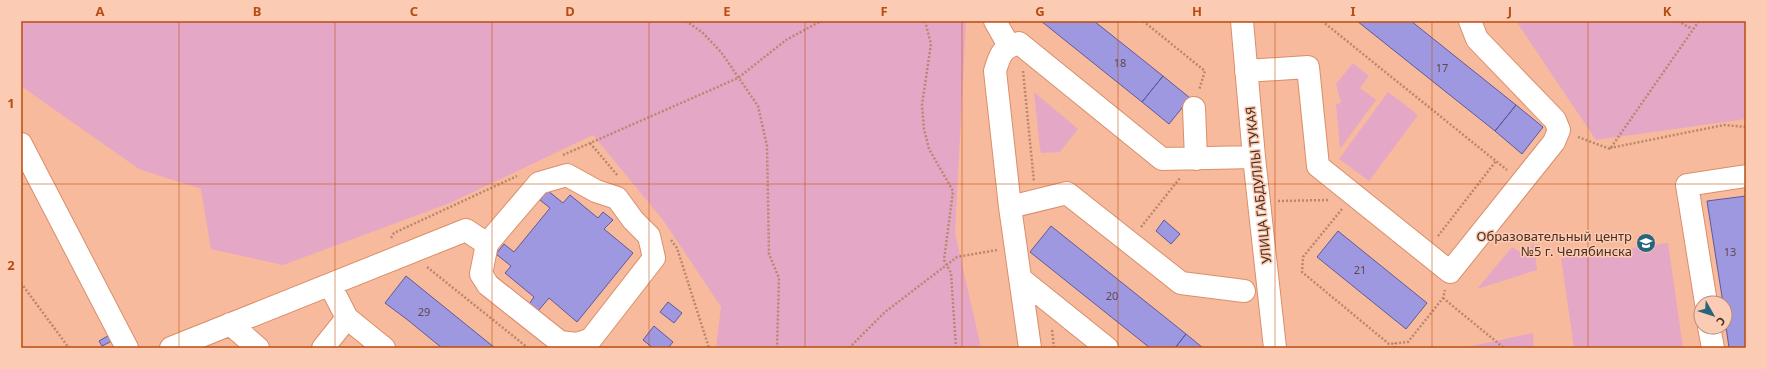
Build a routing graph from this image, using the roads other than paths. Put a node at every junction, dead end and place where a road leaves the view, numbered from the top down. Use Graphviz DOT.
graph roads {
  1 [pos="995,21"];
  2 [pos="1242,21"];
  3 [pos="1470,21"];
  4 [pos="1014,44"];
  5 [pos="1246,71"];
  6 [pos="1194,108"];
  7 [pos="21,144"];
  8 [pos="1254,157"];
  9 [pos="1196,159"];
  10 [pos="1746,176"];
  11 [pos="1010,207"];
  12 [pos="487,244"];
  13 [pos="1021,279"];
  14 [pos="330,284"];
  15 [pos="1244,291"];
  16 [pos="1705,295"];
  17 [pos="347,318"];
  18 [pos="230,324"];
  19 [pos="1711,335"];
  20 [pos="127,348"];
  21 [pos="171,348"];
  22 [pos="258,348"];
  23 [pos="323,348"];
  24 [pos="384,348"];
  25 [pos="1030,348"];
  26 [pos="1107,348"];
  27 [pos="1275,348"];
  28 [pos="1713,348"];
  1 -- 4 [label="street"];
  2 -- 5 [label="street, УЛИЦА ГАБДУЛЛЫ ТУКАЯ"];
  3 -- 5 [label="street"];
  4 -- 9 [label="street"];
  4 -- 11 [label="street"];
  5 -- 8 [label="street, УЛИЦА ГАБДУЛЛЫ ТУКАЯ"];
  6 -- 9 [label="street"];
  7 -- 20 [label="street"];
  8 -- 9 [label="street"];
  8 -- 27 [label="street, УЛИЦА ГАБДУЛЛЫ ТУКАЯ"];
  10 -- 16 [label="street"];
  11 -- 13 [label="street"];
  11 -- 15 [label="street"];
  12 -- 12 [label="street"];
  12 -- 14 [label="street"];
  13 -- 25 [label="street"];
  13 -- 26 [label="street"];
  14 -- 17 [label="street"];
  14 -- 18 [label="street"];
  17 -- 23 [label="street"];
  17 -- 24 [label="street"];
  18 -- 21 [label="street"];
  18 -- 22 [label="street"];
  19 -- 28 [label="street"];
}
